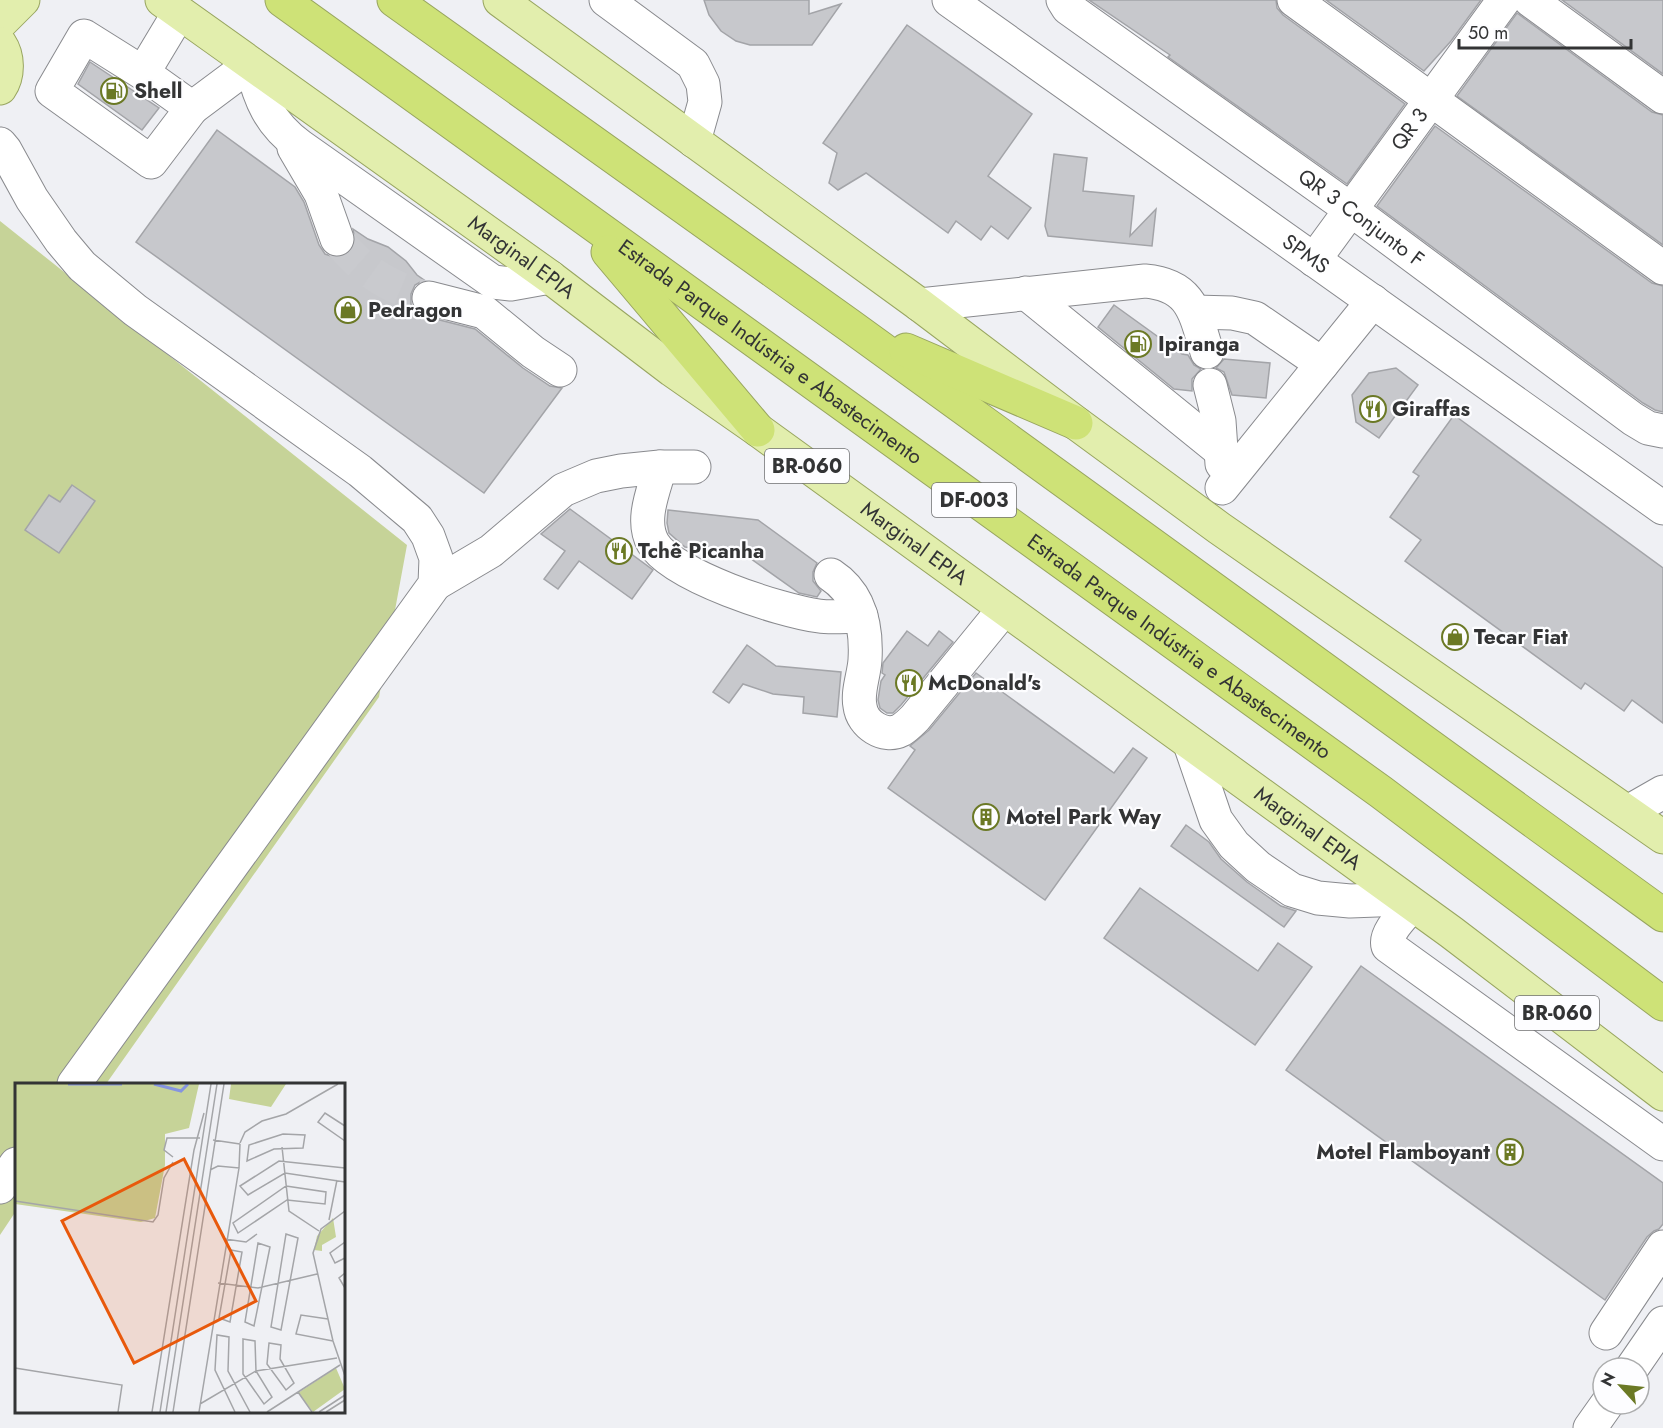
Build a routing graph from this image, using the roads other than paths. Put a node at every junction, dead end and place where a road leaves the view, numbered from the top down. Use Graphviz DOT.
graph roads {
  1 [pos="23,0"];
  2 [pos="282,0"];
  3 [pos="394,0"];
  4 [pos="500,0"];
  5 [pos="606,0"];
  6 [pos="949,0"];
  7 [pos="1063,0"];
  8 [pos="1294,0"];
  9 [pos="1504,0"];
  10 [pos="1530,0"];
  11 [pos="171,6"];
  12 [pos="0,23"];
  13 [pos="0,44"];
  14 [pos="251,63"];
  15 [pos="143,74"];
  16 [pos="0,88"];
  17 [pos="1663,97"];
  18 [pos="1432,100"];
  19 [pos="192,108"];
  20 [pos="285,134"];
  21 [pos="2,139"];
  22 [pos="694,141"];
  23 [pos="1350,209"];
  24 [pos="576,214"];
  25 [pos="337,238"];
  26 [pos="1314,260"];
  27 [pos="1663,268"];
  28 [pos="550,277"];
  29 [pos="501,284"];
  30 [pos="1026,293"];
  31 [pos="429,298"];
  32 [pos="1372,301"];
  33 [pos="920,305"];
  34 [pos="476,309"];
  35 [pos="1195,312"];
  36 [pos="849,326"];
  37 [pos="1207,352"];
  38 [pos="1322,364"];
  39 [pos="560,370"];
  40 [pos="1210,385"];
  41 [pos="1076,423"];
  42 [pos="758,430"];
  43 [pos="1663,431"];
  44 [pos="1222,452"];
  45 [pos="660,467"];
  46 [pos="694,467"];
  47 [pos="1222,488"];
  48 [pos="1663,508"];
  49 [pos="1219,528"];
  50 [pos="831,575"];
  51 [pos="435,584"];
  52 [pos="1004,609"];
  53 [pos="861,616"];
  54 [pos="1190,744"];
  55 [pos="1663,792"];
  56 [pos="1628,812"];
  57 [pos="1663,837"];
  58 [pos="1408,902"];
  59 [pos="1663,915"];
  60 [pos="1663,1004"];
  61 [pos="75,1083"];
  62 [pos="1663,1094"];
  63 [pos="1663,1144"];
  64 [pos="15,1165"];
  65 [pos="0,1187"];
  66 [pos="1663,1247"];
  67 [pos="1663,1323"];
  68 [pos="1606,1333"];
  69 [pos="1648,1356"];
  1 -- 12 [label="main road"];
  2 -- 24 [label="highway, Estrada Parque Indústria e Abastecimento / DF-003"];
  3 -- 36 [label="highway, DF-003"];
  4 -- 22 [label="main road"];
  5 -- 22 [label="street"];
  6 -- 26 [label="street, SPMS"];
  7 -- 23 [label="street, QR 3 Conjunto F"];
  8 -- 18 [label="street"];
  9 -- 18 [label="street, QR 3"];
  10 -- 17 [label="street"];
  11 -- 14 [label="main road, Marginal EPIA / BR-060"];
  11 -- 15 [label="street"];
  13 -- 16 [label="main road"];
  14 -- 19 [label="street"];
  14 -- 20 [label="street"];
  14 -- 28 [label="main road, Marginal EPIA / BR-060"];
  15 -- 19 [label="street"];
  15 -- 19 [label="street"];
  18 -- 23 [label="street, QR 3"];
  18 -- 27 [label="street"];
  20 -- 25 [label="street"];
  20 -- 29 [label="street"];
  21 -- 51 [label="street"];
  22 -- 33 [label="main road"];
  23 -- 26 [label="street, QR 3"];
  23 -- 43 [label="street, QR 3 Conjunto F"];
  24 -- 42 [label="highway"];
  24 -- 60 [label="highway, Estrada Parque Indústria e Abastecimento / DF-003"];
  26 -- 32 [label="street, SPMS"];
  28 -- 29 [label="street"];
  28 -- 42 [label="main road, Marginal EPIA / BR-060"];
  29 -- 34 [label="street"];
  30 -- 33 [label="street"];
  30 -- 35 [label="street"];
  30 -- 44 [label="street"];
  31 -- 34 [label="street"];
  32 -- 38 [label="street"];
  32 -- 48 [label="street, SPMS"];
  33 -- 41 [label="main road"];
  34 -- 39 [label="street"];
  35 -- 37 [label="street"];
  35 -- 38 [label="street"];
  36 -- 41 [label="highway"];
  36 -- 59 [label="highway, DF-003"];
  38 -- 47 [label="street"];
  40 -- 44 [label="street"];
  41 -- 49 [label="main road"];
  42 -- 52 [label="main road, Marginal EPIA / BR-060"];
  44 -- 47 [label="street"];
  45 -- 46 [label="street"];
  45 -- 51 [label="street"];
  45 -- 53 [label="street"];
  47 -- 49 [label="street"];
  49 -- 56 [label="main road"];
  50 -- 53 [label="street"];
  51 -- 61 [label="street"];
  52 -- 53 [label="street"];
  52 -- 54 [label="main road, Marginal EPIA / BR-060"];
  54 -- 58 [label="main road, Marginal EPIA / BR-060"];
  54 -- 58 [label="street"];
  55 -- 56 [label="street"];
  56 -- 57 [label="main road"];
  58 -- 62 [label="main road, Marginal EPIA / BR-060"];
  58 -- 63 [label="street"];
  64 -- 65 [label="street"];
  66 -- 68 [label="street"];
  67 -- 69 [label="street"];
}
